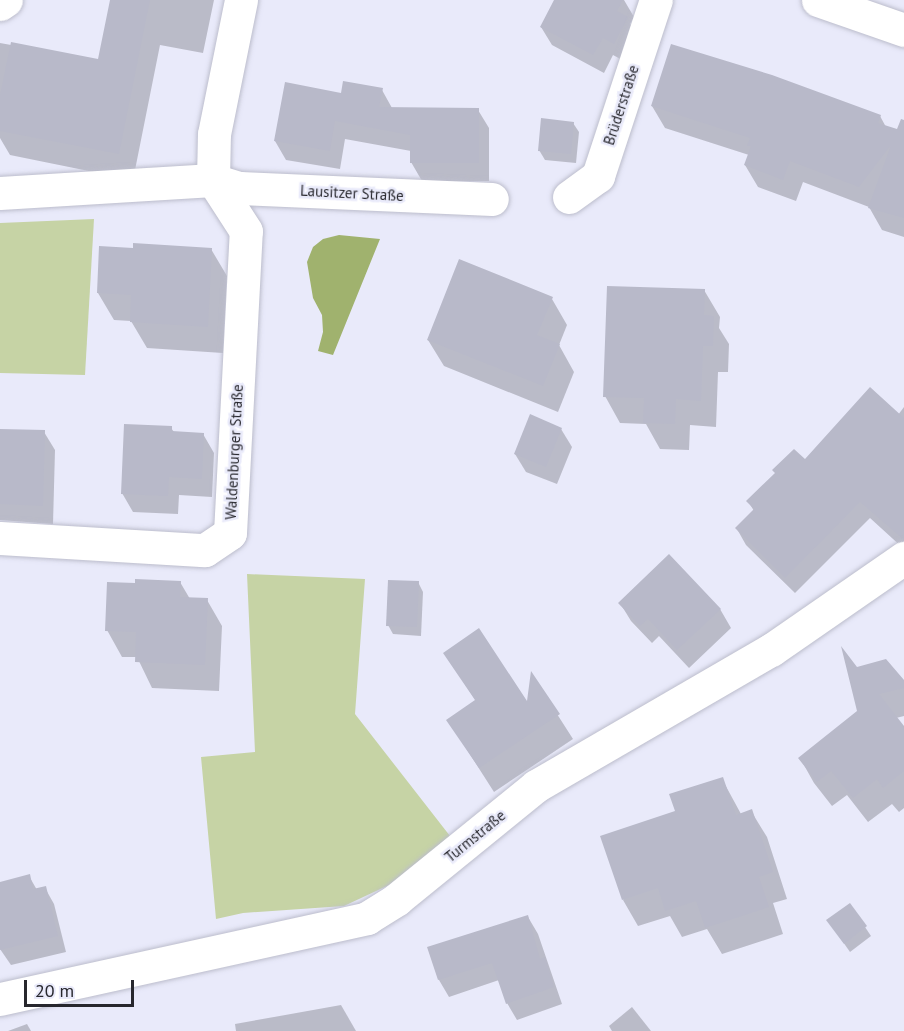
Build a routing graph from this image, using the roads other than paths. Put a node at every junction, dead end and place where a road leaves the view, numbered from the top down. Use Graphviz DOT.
graph roads {
  1 [pos="6,0"];
  2 [pos="241,0"];
  3 [pos="656,0"];
  4 [pos="818,0"];
  5 [pos="0,4"];
  6 [pos="904,30"];
  7 [pos="213,180"];
  8 [pos="0,193"];
  9 [pos="569,197"];
  10 [pos="492,199"];
  11 [pos="0,538"];
  12 [pos="904,558"];
  13 [pos="0,999"];
  1 -- 5 [label="street"];
  2 -- 7 [label="street"];
  3 -- 9 [label="street, Brüderstraße"];
  4 -- 6 [label="street"];
  7 -- 8 [label="street, Lausitzer Straße"];
  7 -- 10 [label="street, Lausitzer Straße"];
  7 -- 11 [label="street, Waldenburger Straße"];
  12 -- 13 [label="street, Turmstraße"];
}
